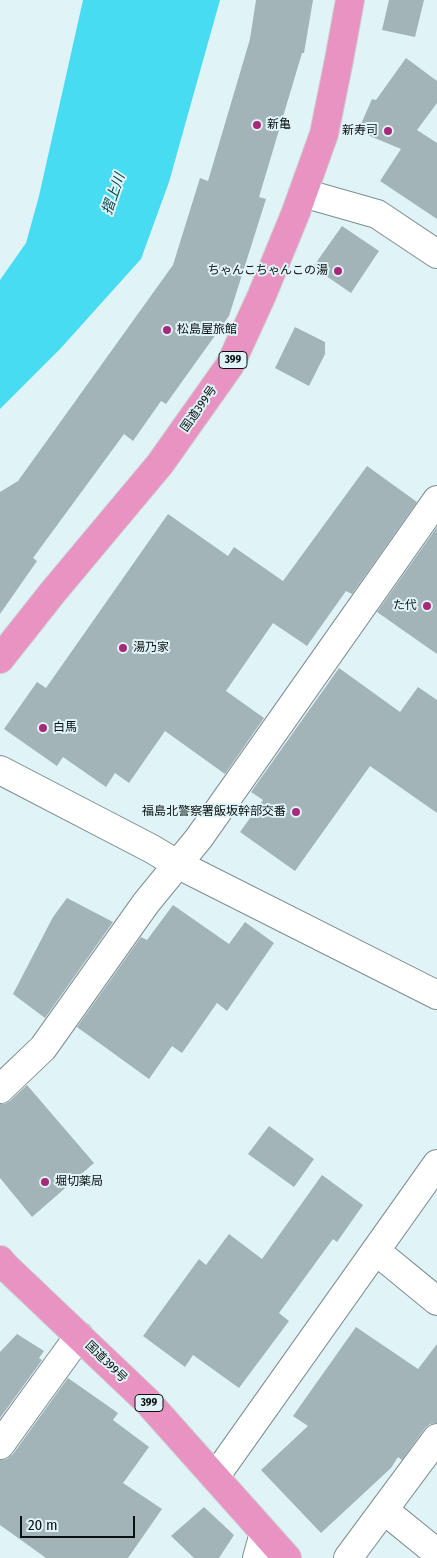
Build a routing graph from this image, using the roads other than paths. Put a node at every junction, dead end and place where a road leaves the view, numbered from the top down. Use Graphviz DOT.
graph roads {
  1 [pos="350,0"];
  2 [pos="303,193"];
  3 [pos="437,254"];
  4 [pos="437,500"];
  5 [pos="0,659"];
  6 [pos="0,770"];
  7 [pos="177,864"];
  8 [pos="437,996"];
  9 [pos="0,1089"];
  10 [pos="437,1164"];
  11 [pos="376,1251"];
  12 [pos="0,1260"];
  13 [pos="437,1301"];
  14 [pos="78,1336"];
  15 [pos="437,1438"];
  16 [pos="0,1445"];
  17 [pos="215,1478"];
  18 [pos="384,1510"];
  19 [pos="261,1545"];
  20 [pos="437,1553"];
  21 [pos="286,1558"];
  22 [pos="348,1558"];
  1 -- 2 [label="highway, 国道399号 / 399"];
  2 -- 3 [label="street"];
  2 -- 5 [label="highway, 国道399号 / 399"];
  4 -- 7 [label="street"];
  6 -- 7 [label="street"];
  7 -- 8 [label="street"];
  7 -- 9 [label="street"];
  10 -- 11 [label="street"];
  11 -- 13 [label="street"];
  11 -- 17 [label="street"];
  12 -- 14 [label="highway, 国道399号 / 399"];
  14 -- 16 [label="street"];
  14 -- 17 [label="highway, 国道399号 / 399"];
  15 -- 18 [label="street"];
  17 -- 19 [label="highway, 国道399号 / 399"];
  18 -- 20 [label="street"];
  18 -- 22 [label="street"];
  19 -- 21 [label="highway, 国道399号 / 399"];
}
